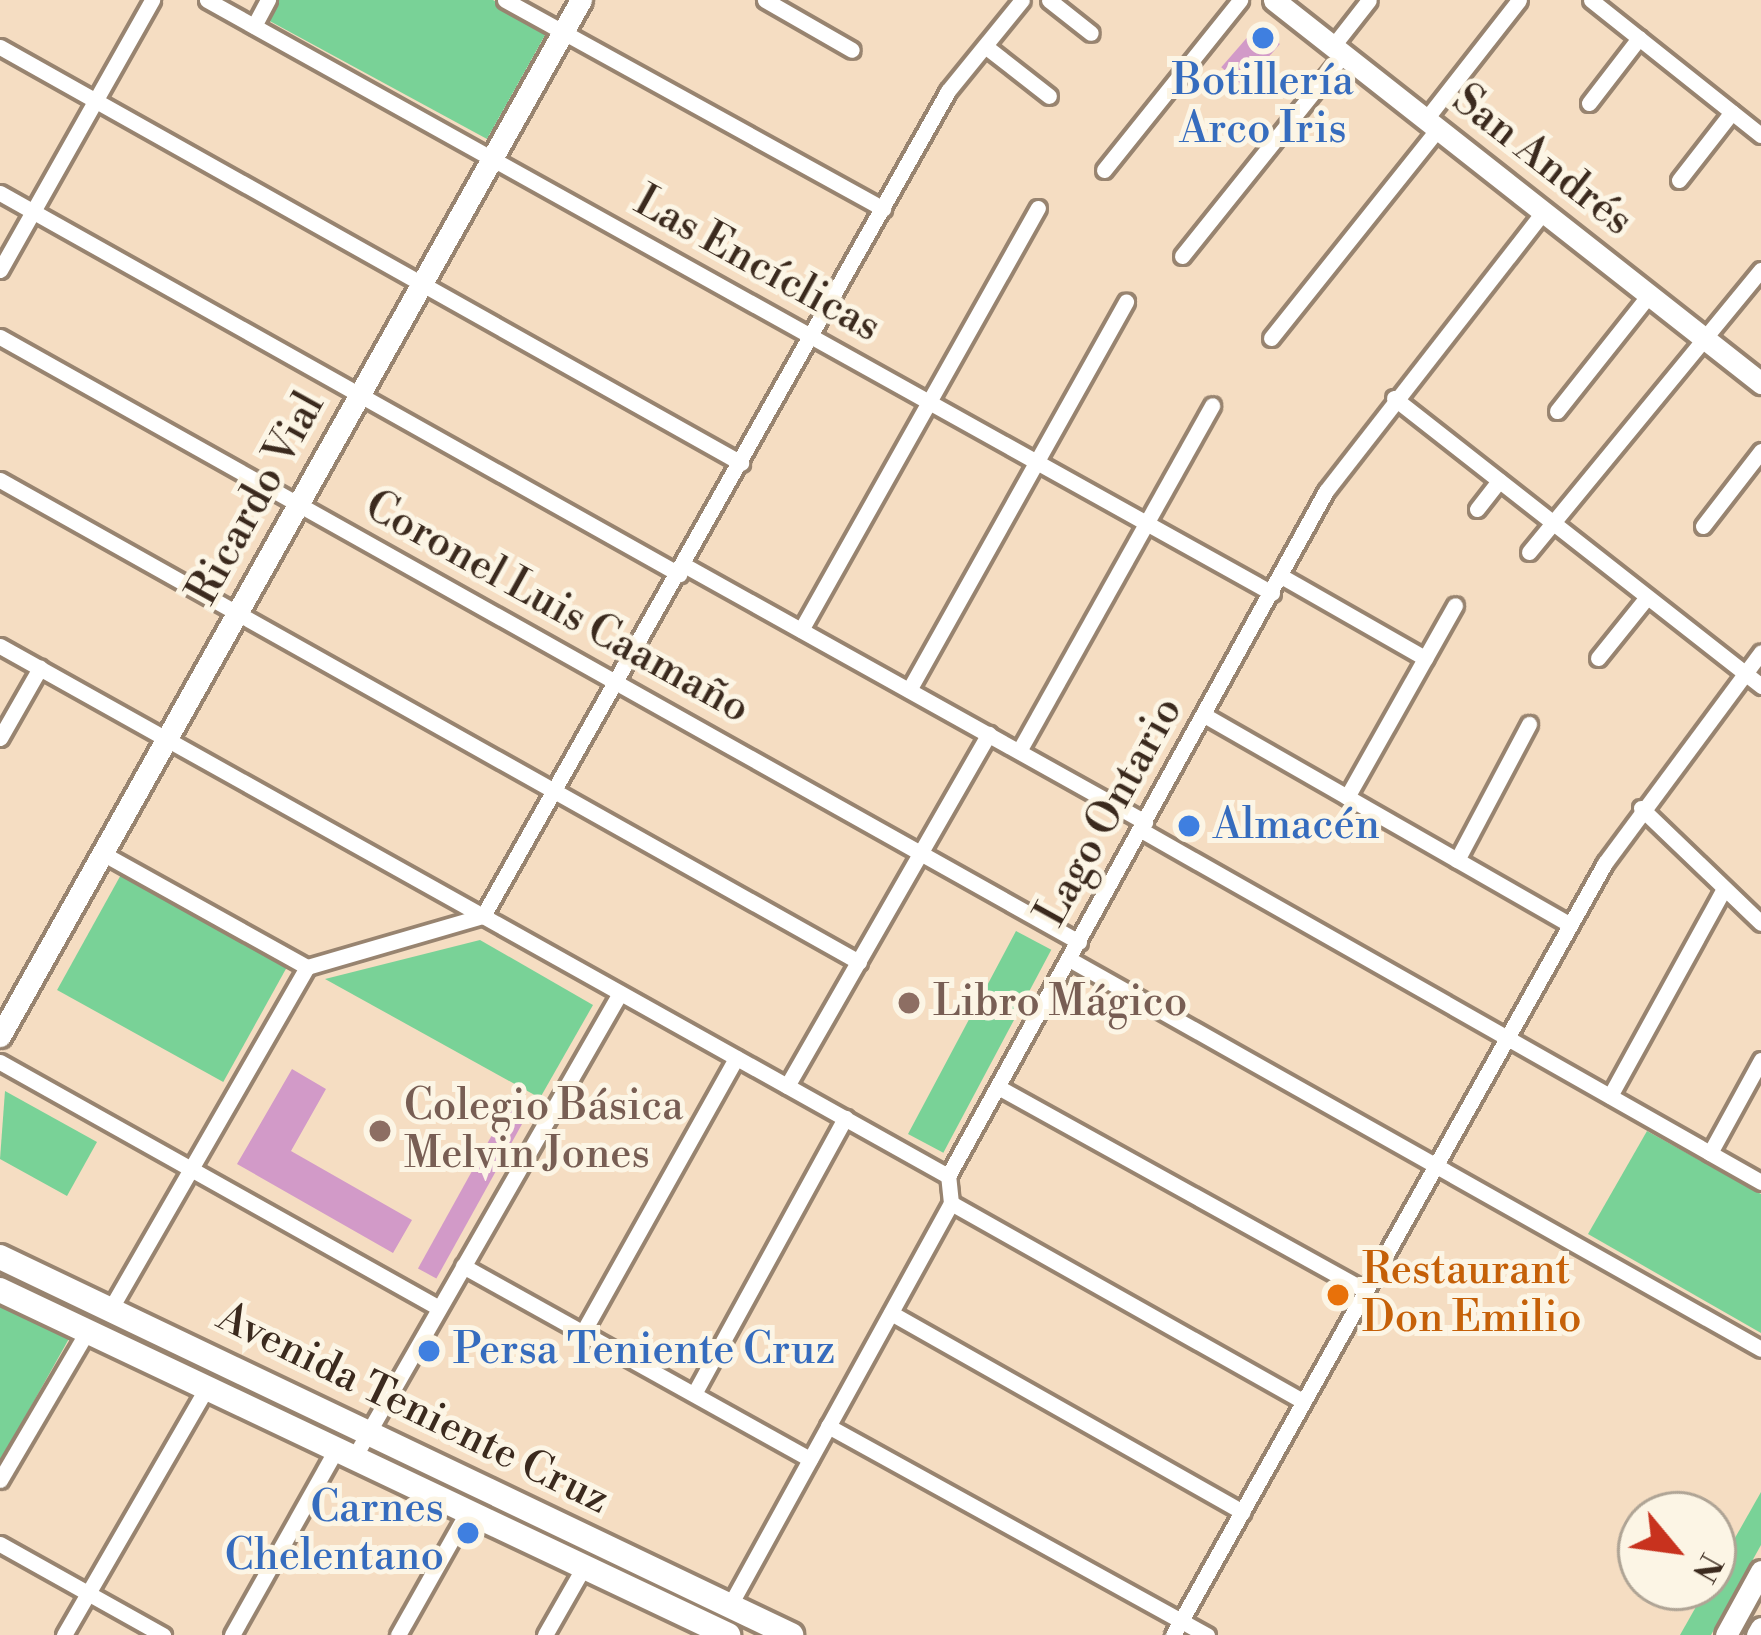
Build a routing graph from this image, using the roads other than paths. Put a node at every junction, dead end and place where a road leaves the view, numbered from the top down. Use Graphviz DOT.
graph roads {
  1 [pos="152,0"];
  2 [pos="208,0"];
  3 [pos="268,0"];
  4 [pos="505,0"];
  5 [pos="581,0"];
  6 [pos="765,0"];
  7 [pos="1022,0"];
  8 [pos="1049,0"];
  9 [pos="1240,0"];
  10 [pos="1274,0"];
  11 [pos="1369,0"];
  12 [pos="1519,0"];
  13 [pos="1591,0"];
  14 [pos="254,26"];
  15 [pos="564,31"];
  16 [pos="1091,33"];
  17 [pos="1640,38"];
  18 [pos="985,46"];
  19 [pos="0,47"];
  20 [pos="852,50"];
  21 [pos="1338,50"];
  22 [pos="1049,96"];
  23 [pos="95,101"];
  24 [pos="1589,103"];
  25 [pos="1732,112"];
  26 [pos="1432,124"];
  27 [pos="1761,135"];
  28 [pos="492,159"];
  29 [pos="1104,170"];
  30 [pos="1679,180"];
  31 [pos="0,193"];
  32 [pos="883,208"];
  33 [pos="1038,208"];
  34 [pos="33,212"];
  35 [pos="1543,212"];
  36 [pos="1182,256"];
  37 [pos="0,270"];
  38 [pos="1761,270"];
  39 [pos="422,284"];
  40 [pos="1649,295"];
  41 [pos="1126,302"];
  42 [pos="811,337"];
  43 [pos="0,338"];
  44 [pos="1271,338"];
  45 [pos="1705,339"];
  46 [pos="1761,383"];
  47 [pos="360,395"];
  48 [pos="1394,398"];
  49 [pos="928,402"];
  50 [pos="1212,405"];
  51 [pos="1558,411"];
  52 [pos="1761,451"];
  53 [pos="1036,462"];
  54 [pos="741,463"];
  55 [pos="0,479"];
  56 [pos="1499,481"];
  57 [pos="298,505"];
  58 [pos="1477,509"];
  59 [pos="1552,523"];
  60 [pos="1147,524"];
  61 [pos="1703,526"];
  62 [pos="1529,552"];
  63 [pos="682,569"];
  64 [pos="1281,576"];
  65 [pos="1272,593"];
  66 [pos="1647,597"];
  67 [pos="1455,605"];
  68 [pos="237,613"];
  69 [pos="801,630"];
  70 [pos="0,646"];
  71 [pos="1761,652"];
  72 [pos="1425,658"];
  73 [pos="1598,658"];
  74 [pos="40,668"];
  75 [pos="1744,673"];
  76 [pos="618,684"];
  77 [pos="1761,686"];
  78 [pos="909,690"];
  79 [pos="1204,716"];
  80 [pos="1529,724"];
  81 [pos="989,734"];
  82 [pos="0,738"];
  83 [pos="167,739"];
  84 [pos="1019,751"];
  85 [pos="556,792"];
  86 [pos="1347,797"];
  87 [pos="1641,808"];
  88 [pos="1143,826"];
  89 [pos="102,853"];
  90 [pos="921,853"];
  91 [pos="1457,860"];
  92 [pos="1724,889"];
  93 [pos="483,916"];
  94 [pos="1761,923"];
  95 [pos="1570,925"];
  96 [pos="1079,942"];
  97 [pos="1069,959"];
  98 [pos="859,962"];
  99 [pos="307,967"];
  100 [pos="620,993"];
  101 [pos="0,1036"];
  102 [pos="1506,1038"];
  103 [pos="736,1058"];
  104 [pos="1761,1060"];
  105 [pos="0,1063"];
  106 [pos="788,1086"];
  107 [pos="998,1087"];
  108 [pos="1610,1096"];
  109 [pos="845,1118"];
  110 [pos="1710,1153"];
  111 [pos="1434,1165"];
  112 [pos="190,1169"];
  113 [pos="948,1176"];
  114 [pos="1761,1182"];
  115 [pos="951,1203"];
  116 [pos="0,1257"];
  117 [pos="463,1266"];
  118 [pos="0,1290"];
  119 [pos="1364,1291"];
  120 [pos="111,1308"];
  121 [pos="439,1309"];
  122 [pos="891,1313"];
  123 [pos="88,1330"];
  124 [pos="583,1332"];
  125 [pos="1761,1349"];
  126 [pos="208,1386"];
  127 [pos="694,1394"];
  128 [pos="1303,1401"];
  129 [pos="828,1426"];
  130 [pos="369,1430"];
  131 [pos="347,1450"];
  132 [pos="810,1460"];
  133 [pos="0,1480"];
  134 [pos="469,1509"];
  135 [pos="1243,1511"];
  136 [pos="0,1544"];
  137 [pos="585,1565"];
  138 [pos="1761,1571"];
  139 [pos="88,1592"];
  140 [pos="730,1605"];
  141 [pos="697,1628"];
  142 [pos="1177,1628"];
  143 [pos="64,1635"];
  144 [pos="163,1635"];
  145 [pos="232,1635"];
  146 [pos="398,1635"];
  147 [pos="545,1635"];
  148 [pos="728,1635"];
  149 [pos="791,1635"];
  150 [pos="1207,1635"];
  151 [pos="1726,1635"];
  1 -- 23 [label="street"];
  2 -- 14 [label="street, Las Encíclicas"];
  3 -- 14 [label="street"];
  4 -- 15 [label="street"];
  5 -- 15 [label="street, Ricardo Vial"];
  6 -- 20 [label="street"];
  7 -- 18 [label="street"];
  8 -- 16 [label="street"];
  9 -- 29 [label="street"];
  10 -- 21 [label="street, San Andrés"];
  11 -- 21 [label="street"];
  12 -- 26 [label="street"];
  13 -- 17 [label="street"];
  14 -- 28 [label="street, Las Encíclicas"];
  15 -- 28 [label="street, Ricardo Vial"];
  15 -- 32 [label="street"];
  17 -- 24 [label="street"];
  17 -- 25 [label="street"];
  18 -- 22 [label="street"];
  18 -- 32 [label="street"];
  19 -- 23 [label="street"];
  21 -- 26 [label="street, San Andrés"];
  21 -- 36 [label="street"];
  23 -- 34 [label="street"];
  23 -- 39 [label="street"];
  25 -- 27 [label="street"];
  25 -- 30 [label="street"];
  26 -- 35 [label="street, San Andrés"];
  26 -- 44 [label="street"];
  28 -- 39 [label="street, Ricardo Vial"];
  28 -- 42 [label="street, Las Encíclicas"];
  31 -- 34 [label="street"];
  32 -- 42 [label="street"];
  33 -- 49 [label="street"];
  34 -- 37 [label="street"];
  34 -- 47 [label="street"];
  35 -- 40 [label="street, San Andrés"];
  35 -- 48 [label="street, Lago Ontario"];
  38 -- 45 [label="street"];
  39 -- 47 [label="street, Ricardo Vial"];
  39 -- 54 [label="street"];
  40 -- 45 [label="street, San Andrés"];
  40 -- 51 [label="street"];
  41 -- 53 [label="street"];
  42 -- 49 [label="street, Las Encíclicas"];
  42 -- 54 [label="street"];
  43 -- 57 [label="street, Coronel Luis Caamaño"];
  45 -- 46 [label="street, San Andrés"];
  45 -- 59 [label="street"];
  47 -- 57 [label="street, Ricardo Vial"];
  47 -- 63 [label="street"];
  48 -- 56 [label="street"];
  48 -- 64 [label="street, Lago Ontario"];
  49 -- 53 [label="street, Las Encíclicas"];
  49 -- 69 [label="street"];
  50 -- 60 [label="street"];
  52 -- 61 [label="street"];
  53 -- 60 [label="street, Las Encíclicas"];
  53 -- 78 [label="street"];
  54 -- 63 [label="street"];
  55 -- 68 [label="street"];
  56 -- 58 [label="street"];
  56 -- 59 [label="street"];
  57 -- 68 [label="street, Ricardo Vial"];
  57 -- 76 [label="street, Coronel Luis Caamaño"];
  59 -- 62 [label="street"];
  59 -- 66 [label="street"];
  60 -- 65 [label="street, Las Encíclicas"];
  60 -- 84 [label="street"];
  63 -- 69 [label="street"];
  63 -- 76 [label="street"];
  64 -- 65 [label="street, Lago Ontario"];
  64 -- 72 [label="street"];
  65 -- 79 [label="street, Lago Ontario"];
  66 -- 73 [label="street"];
  66 -- 75 [label="street"];
  67 -- 72 [label="street"];
  68 -- 83 [label="street, Ricardo Vial"];
  68 -- 85 [label="street"];
  69 -- 78 [label="street"];
  70 -- 74 [label="street"];
  71 -- 75 [label="street"];
  72 -- 86 [label="street"];
  74 -- 82 [label="street"];
  74 -- 83 [label="street"];
  75 -- 77 [label="street"];
  75 -- 87 [label="street"];
  76 -- 85 [label="street"];
  76 -- 90 [label="street, Coronel Luis Caamaño"];
  78 -- 81 [label="street"];
  79 -- 86 [label="street"];
  79 -- 88 [label="street, Lago Ontario"];
  80 -- 91 [label="street"];
  81 -- 84 [label="street"];
  81 -- 90 [label="street"];
  83 -- 89 [label="street, Ricardo Vial"];
  83 -- 93 [label="street"];
  84 -- 88 [label="street"];
  85 -- 93 [label="street"];
  85 -- 98 [label="street"];
  86 -- 91 [label="street"];
  87 -- 92 [label="street"];
  87 -- 95 [label="street"];
  88 -- 96 [label="street, Lago Ontario"];
  88 -- 102 [label="street"];
  89 -- 99 [label="street"];
  89 -- 101 [label="street, Ricardo Vial"];
  90 -- 96 [label="street, Coronel Luis Caamaño"];
  90 -- 98 [label="street"];
  91 -- 95 [label="street"];
  92 -- 94 [label="street"];
  92 -- 108 [label="street"];
  93 -- 99 [label="street"];
  93 -- 100 [label="street"];
  95 -- 102 [label="street"];
  96 -- 97 [label="street, Lago Ontario"];
  97 -- 107 [label="street, Lago Ontario"];
  97 -- 111 [label="street"];
  98 -- 106 [label="street"];
  99 -- 112 [label="street"];
  100 -- 103 [label="street"];
  100 -- 117 [label="street"];
  102 -- 108 [label="street"];
  102 -- 111 [label="street"];
  103 -- 106 [label="street"];
  103 -- 124 [label="street"];
  104 -- 110 [label="street"];
  105 -- 112 [label="street"];
  106 -- 109 [label="street"];
  107 -- 113 [label="street, Lago Ontario"];
  107 -- 119 [label="street"];
  108 -- 110 [label="street"];
  109 -- 113 [label="street"];
  109 -- 127 [label="street"];
  110 -- 114 [label="street"];
  111 -- 119 [label="street"];
  111 -- 125 [label="street"];
  112 -- 120 [label="street"];
  112 -- 121 [label="street"];
  113 -- 115 [label="street"];
  115 -- 122 [label="street"];
  115 -- 128 [label="street"];
  116 -- 120 [label="main road, Avenida Teniente Cruz"];
  117 -- 121 [label="street"];
  117 -- 124 [label="street"];
  118 -- 123 [label="main road, Avenida Teniente Cruz"];
  119 -- 128 [label="street"];
  120 -- 130 [label="main road, Avenida Teniente Cruz"];
  121 -- 130 [label="street"];
  122 -- 129 [label="street"];
  122 -- 135 [label="street"];
  123 -- 126 [label="main road, Avenida Teniente Cruz"];
  123 -- 133 [label="street"];
  124 -- 127 [label="street"];
  126 -- 131 [label="main road, Avenida Teniente Cruz"];
  126 -- 139 [label="street"];
  127 -- 132 [label="street"];
  128 -- 135 [label="street"];
  129 -- 132 [label="street"];
  129 -- 142 [label="street"];
  130 -- 131 [label="street"];
  130 -- 140 [label="main road, Avenida Teniente Cruz"];
  131 -- 134 [label="main road, Avenida Teniente Cruz"];
  131 -- 145 [label="street"];
  132 -- 140 [label="street"];
  134 -- 137 [label="main road, Avenida Teniente Cruz"];
  134 -- 146 [label="street"];
  135 -- 142 [label="street"];
  136 -- 139 [label="street"];
  137 -- 141 [label="main road, Avenida Teniente Cruz"];
  137 -- 147 [label="street"];
  138 -- 151 [label="street"];
  139 -- 143 [label="street"];
  139 -- 144 [label="street"];
  140 -- 149 [label="main road, Avenida Teniente Cruz"];
  141 -- 148 [label="main road, Avenida Teniente Cruz"];
  142 -- 150 [label="street"];
}
